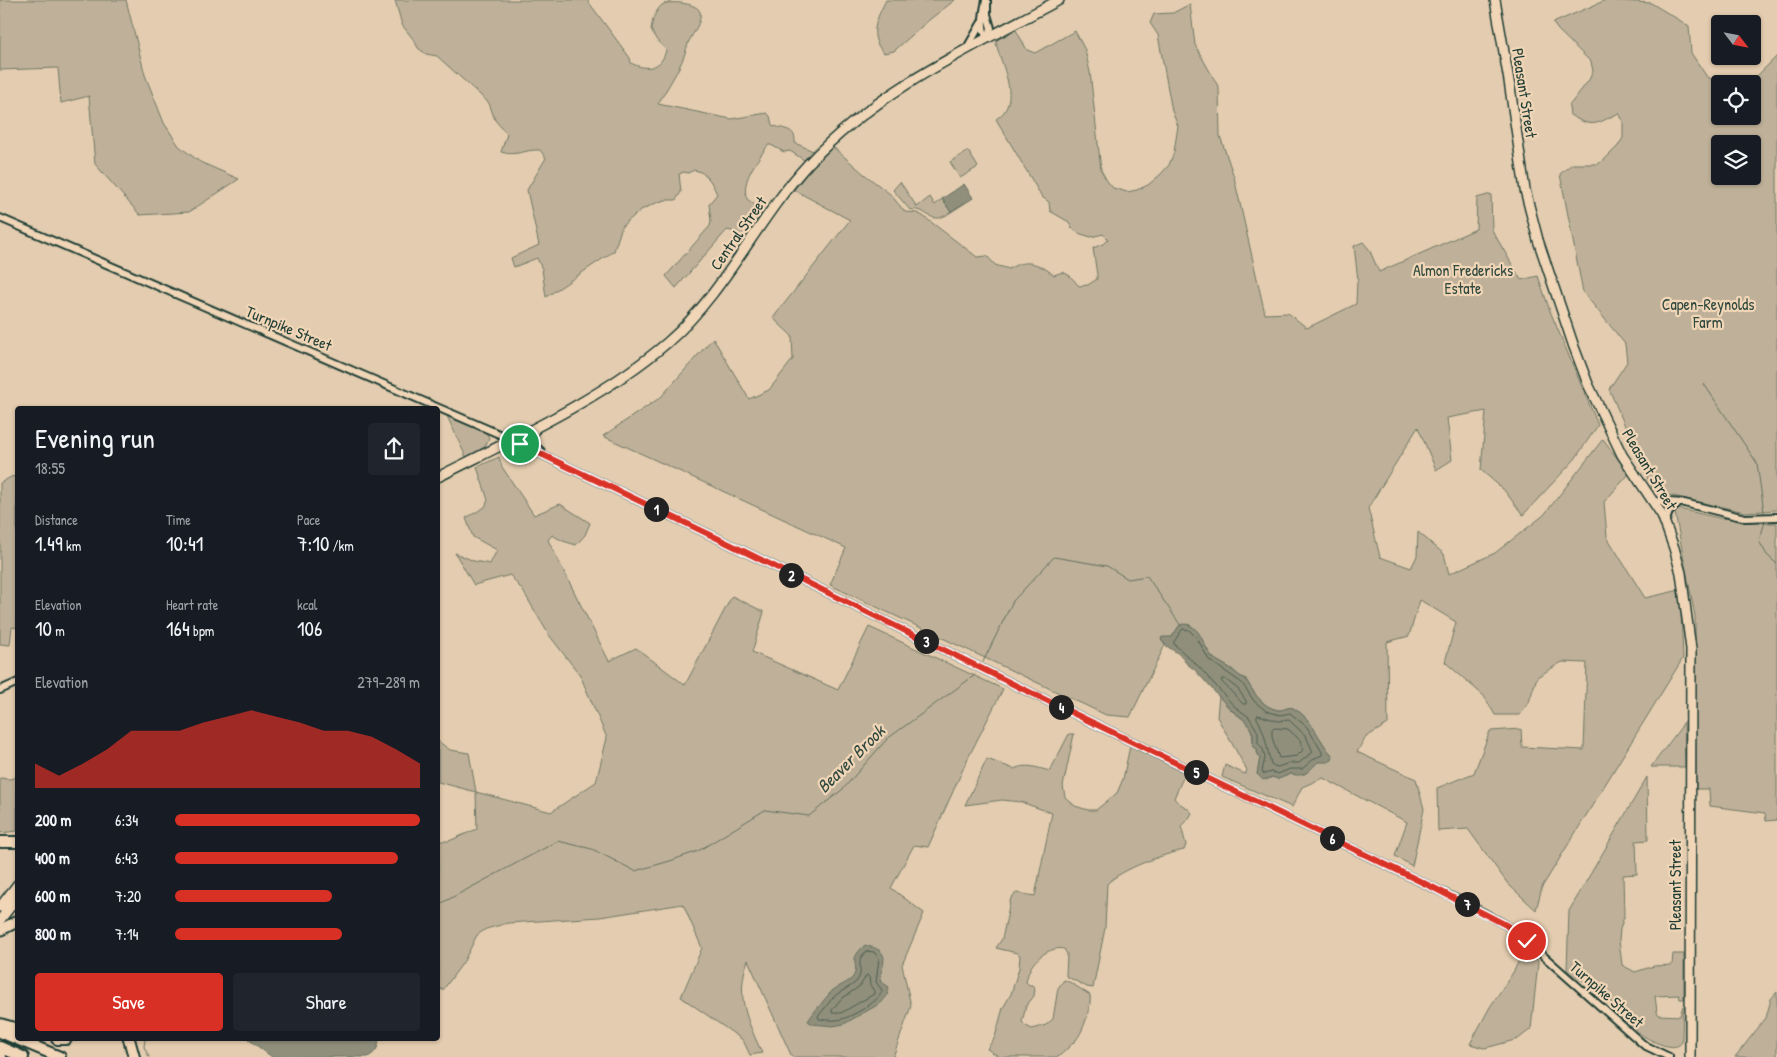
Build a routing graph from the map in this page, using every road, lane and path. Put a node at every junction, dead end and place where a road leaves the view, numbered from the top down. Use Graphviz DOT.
graph roads {
  1 [pos="987,0"];
  2 [pos="1059,0"];
  3 [pos="1495,0"];
  4 [pos="983,21"];
  5 [pos="988,38"];
  6 [pos="964,52"];
  7 [pos="0,218"];
  8 [pos="432,406"];
  9 [pos="440,410"];
  10 [pos="538,426"];
  11 [pos="510,440"];
  12 [pos="566,466"];
  13 [pos="440,476"];
  14 [pos="1654,501"];
  15 [pos="1679,503"];
  16 [pos="1777,516"];
  17 [pos="1665,523"];
  18 [pos="15,683"];
  19 [pos="0,690"];
  20 [pos="0,842"];
  21 [pos="15,842"];
  22 [pos="15,888"];
  23 [pos="15,901"];
  24 [pos="0,907"];
  25 [pos="0,920"];
  26 [pos="15,922"];
  27 [pos="0,930"];
  28 [pos="0,1024"];
  29 [pos="15,1028"];
  30 [pos="0,1032"];
  31 [pos="15,1038"];
  32 [pos="22,1041"];
  33 [pos="130,1041"];
  34 [pos="0,1047"];
  35 [pos="23,1057"];
  36 [pos="60,1057"];
  37 [pos="134,1057"];
  38 [pos="1669,1057"];
  39 [pos="1690,1057"];
  1 -- 4 [label="street"];
  1 -- 5 [label="street"];
  2 -- 5 [label="main road, Central Street"];
  3 -- 14 [label="main road, Pleasant Street"];
  4 -- 5 [label="street"];
  4 -- 6 [label="street"];
  5 -- 6 [label="main road, Central Street"];
  6 -- 10 [label="main road, Central Street"];
  7 -- 8 [label="street, Turnpike Street"];
  9 -- 11 [label="street, Turnpike Street"];
  10 -- 11 [label="main road, Central Street"];
  10 -- 12 [label="street, Turnpike Street"];
  11 -- 12 [label="street, Turnpike Street"];
  11 -- 13 [label="main road, Central Street"];
  12 -- 38 [label="street, Turnpike Street"];
  14 -- 15 [label="street"];
  14 -- 17 [label="main road, Pleasant Street"];
  15 -- 16 [label="street"];
  15 -- 17 [label="street"];
  17 -- 39 [label="main road, Pleasant Street"];
  18 -- 19 [label="street"];
  20 -- 21 [label="highway"];
  22 -- 24 [label="main road"];
  23 -- 25 [label="main road"];
  26 -- 27 [label="highway"];
  28 -- 29 [label="highway"];
  30 -- 31 [label="highway"];
  32 -- 36 [label="highway"];
  33 -- 37 [label="highway"];
  34 -- 35 [label="highway"];
}
